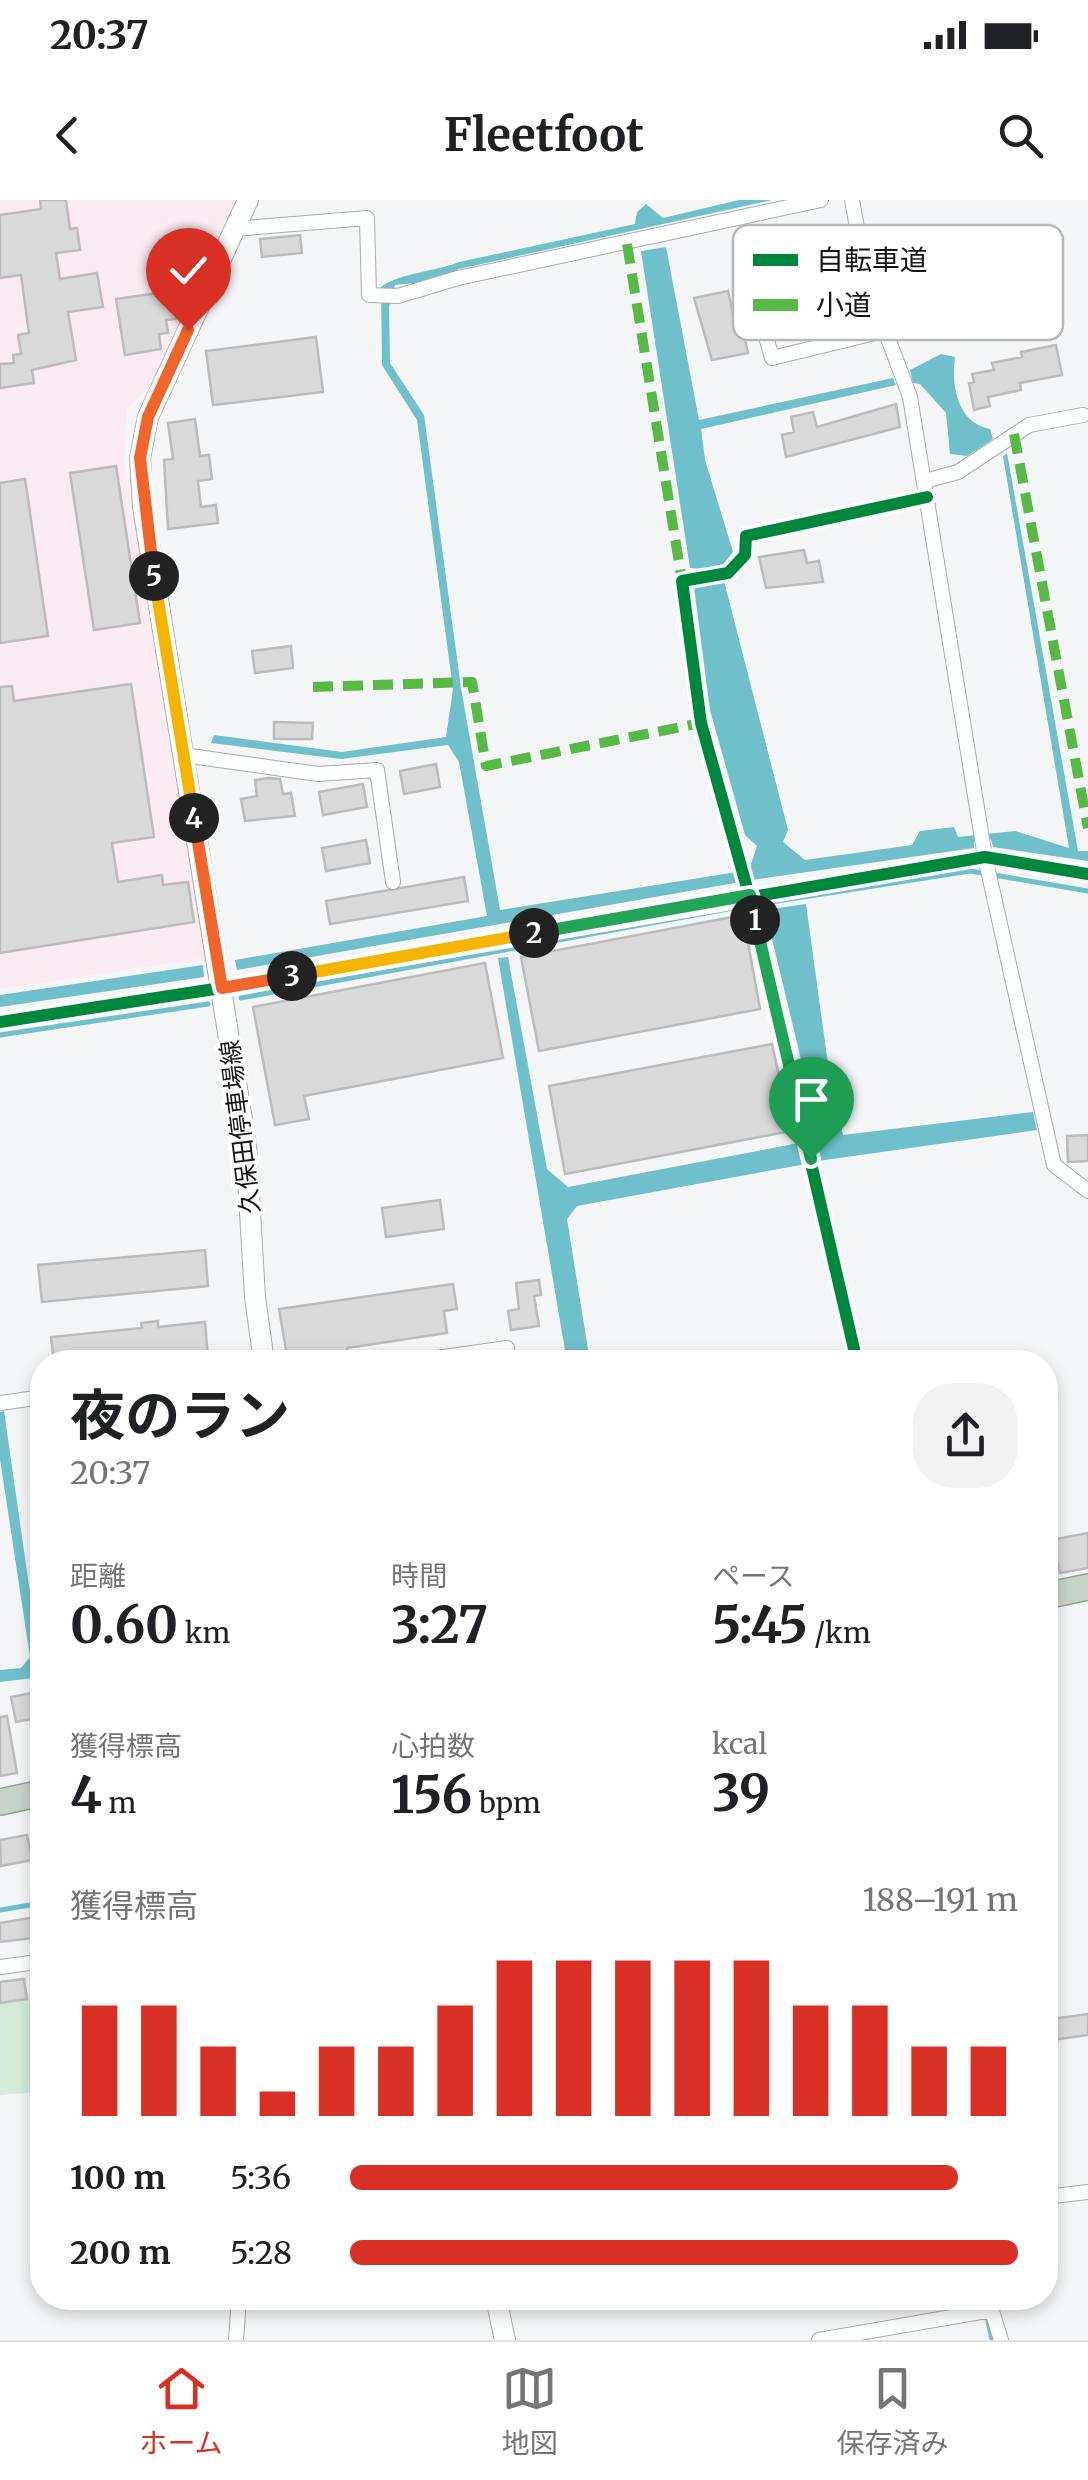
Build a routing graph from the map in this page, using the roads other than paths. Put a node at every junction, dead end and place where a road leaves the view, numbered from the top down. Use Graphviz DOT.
graph roads {
  1 [pos="248,200"];
  2 [pos="821,200"];
  3 [pos="852,200"];
  4 [pos="857,225"];
  5 [pos="234,229"];
  6 [pos="767,340"];
  7 [pos="847,340"];
  8 [pos="888,340"];
  9 [pos="1082,415"];
  10 [pos="924,480"];
  11 [pos="927,496"];
  12 [pos="183,756"];
  13 [pos="987,862"];
  14 [pos="1088,874"];
  15 [pos="393,882"];
  16 [pos="748,890"];
  17 [pos="222,988"];
  18 [pos="0,1022"];
  19 [pos="1088,1191"];
  20 [pos="263,1350"];
  21 [pos="854,1350"];
  22 [pos="30,1399"];
  23 [pos="3,1403"];
  24 [pos="1088,1587"];
  25 [pos="1058,1593"];
  26 [pos="30,1796"];
  27 [pos="0,1802"];
  28 [pos="30,1963"];
  29 [pos="0,1967"];
  30 [pos="1088,2192"];
  31 [pos="1058,2195"];
  32 [pos="238,2310"];
  33 [pos="499,2310"];
  34 [pos="962,2310"];
  35 [pos="992,2310"];
  36 [pos="236,2340"];
  37 [pos="505,2340"];
  38 [pos="819,2340"];
  39 [pos="1001,2340"];
  1 -- 5 [label="main road, 久保田停車場線"];
  2 -- 5 [label="street"];
  3 -- 4 [label="street"];
  5 -- 12 [label="main road, 久保田停車場線"];
  6 -- 7 [label="street"];
  8 -- 10 [label="street"];
  9 -- 10 [label="street"];
  10 -- 11 [label="street"];
  11 -- 13 [label="street"];
  11 -- 16 [label="street"];
  12 -- 15 [label="street"];
  12 -- 17 [label="main road, 久保田停車場線"];
  13 -- 14 [label="street"];
  13 -- 16 [label="street"];
  13 -- 19 [label="street"];
  16 -- 17 [label="street"];
  16 -- 21 [label="street"];
  17 -- 18 [label="street"];
  17 -- 20 [label="main road, 久保田停車場線"];
  22 -- 23 [label="street"];
  24 -- 25 [label="highway"];
  26 -- 27 [label="highway"];
  28 -- 29 [label="street"];
  30 -- 31 [label="street"];
  32 -- 36 [label="street"];
  33 -- 37 [label="main road"];
  34 -- 38 [label="street"];
  35 -- 39 [label="street"];
}
